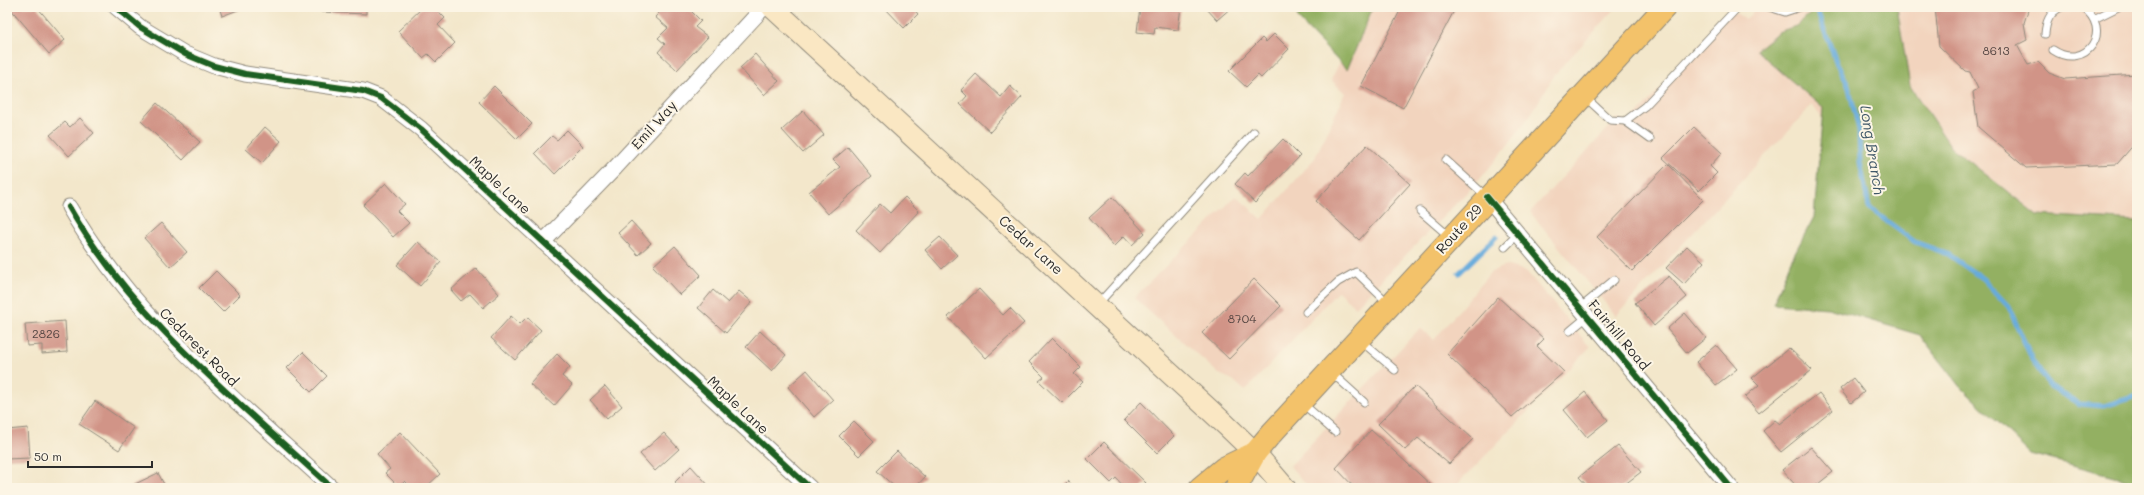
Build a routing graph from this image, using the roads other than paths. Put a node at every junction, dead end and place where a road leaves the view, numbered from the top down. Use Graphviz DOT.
graph roads {
  1 [pos="116,7"];
  2 [pos="764,7"];
  3 [pos="772,7"];
  4 [pos="1665,7"];
  5 [pos="1738,7"];
  6 [pos="1769,7"];
  7 [pos="1800,7"];
  8 [pos="2061,7"];
  9 [pos="2082,7"];
  10 [pos="2118,7"];
  11 [pos="2094,19"];
  12 [pos="2045,34"];
  13 [pos="2053,50"];
  14 [pos="1583,94"];
  15 [pos="1625,121"];
  16 [pos="1254,132"];
  17 [pos="1650,139"];
  18 [pos="1446,160"];
  19 [pos="1488,197"];
  20 [pos="69,206"];
  21 [pos="1420,211"];
  22 [pos="1518,234"];
  23 [pos="1451,238"];
  24 [pos="543,242"];
  25 [pos="1505,248"];
  26 [pos="1614,280"];
  27 [pos="1390,305"];
  28 [pos="1097,306"];
  29 [pos="1306,312"];
  30 [pos="1584,312"];
  31 [pos="1570,330"];
  32 [pos="1358,339"];
  33 [pos="1395,370"];
  34 [pos="1329,371"];
  35 [pos="1301,402"];
  36 [pos="1364,402"];
  37 [pos="1335,432"];
  38 [pos="1255,453"];
  39 [pos="332,488"];
  40 [pos="810,488"];
  41 [pos="1200,488"];
  42 [pos="1236,488"];
  43 [pos="1285,488"];
  44 [pos="1731,488"];
  1 -- 24 [label="street, Maple Lane"];
  2 -- 24 [label="street, Emil Way"];
  3 -- 28 [label="main road, Cedar Lane"];
  4 -- 14 [label="main road, Route 29"];
  5 -- 15 [label="lane"];
  6 -- 7 [label="lane"];
  8 -- 12 [label="lane"];
  9 -- 11 [label="lane"];
  10 -- 11 [label="lane"];
  11 -- 13 [label="lane"];
  14 -- 15 [label="lane"];
  14 -- 19 [label="main road, Route 29"];
  15 -- 17 [label="lane"];
  16 -- 28 [label="lane"];
  18 -- 19 [label="lane"];
  19 -- 22 [label="street, Fairhill Road"];
  19 -- 23 [label="main road, Route 29"];
  20 -- 39 [label="street, Cedarest Road"];
  21 -- 23 [label="lane"];
  22 -- 25 [label="lane"];
  22 -- 30 [label="street, Fairhill Road"];
  23 -- 27 [label="main road, Route 29"];
  24 -- 40 [label="street, Maple Lane"];
  26 -- 30 [label="lane"];
  27 -- 29 [label="lane"];
  27 -- 32 [label="main road, Route 29"];
  28 -- 38 [label="main road, Cedar Lane"];
  30 -- 31 [label="lane"];
  30 -- 44 [label="street, Fairhill Road"];
  32 -- 33 [label="lane"];
  32 -- 34 [label="main road, Route 29"];
  34 -- 35 [label="main road, Route 29"];
  34 -- 36 [label="lane"];
  35 -- 37 [label="lane"];
  35 -- 38 [label="main road, Route 29"];
  38 -- 41 [label="main road, Route 29"];
  38 -- 42 [label="main road, Route 29"];
  38 -- 43 [label="main road, Cedar Lane"];
}
